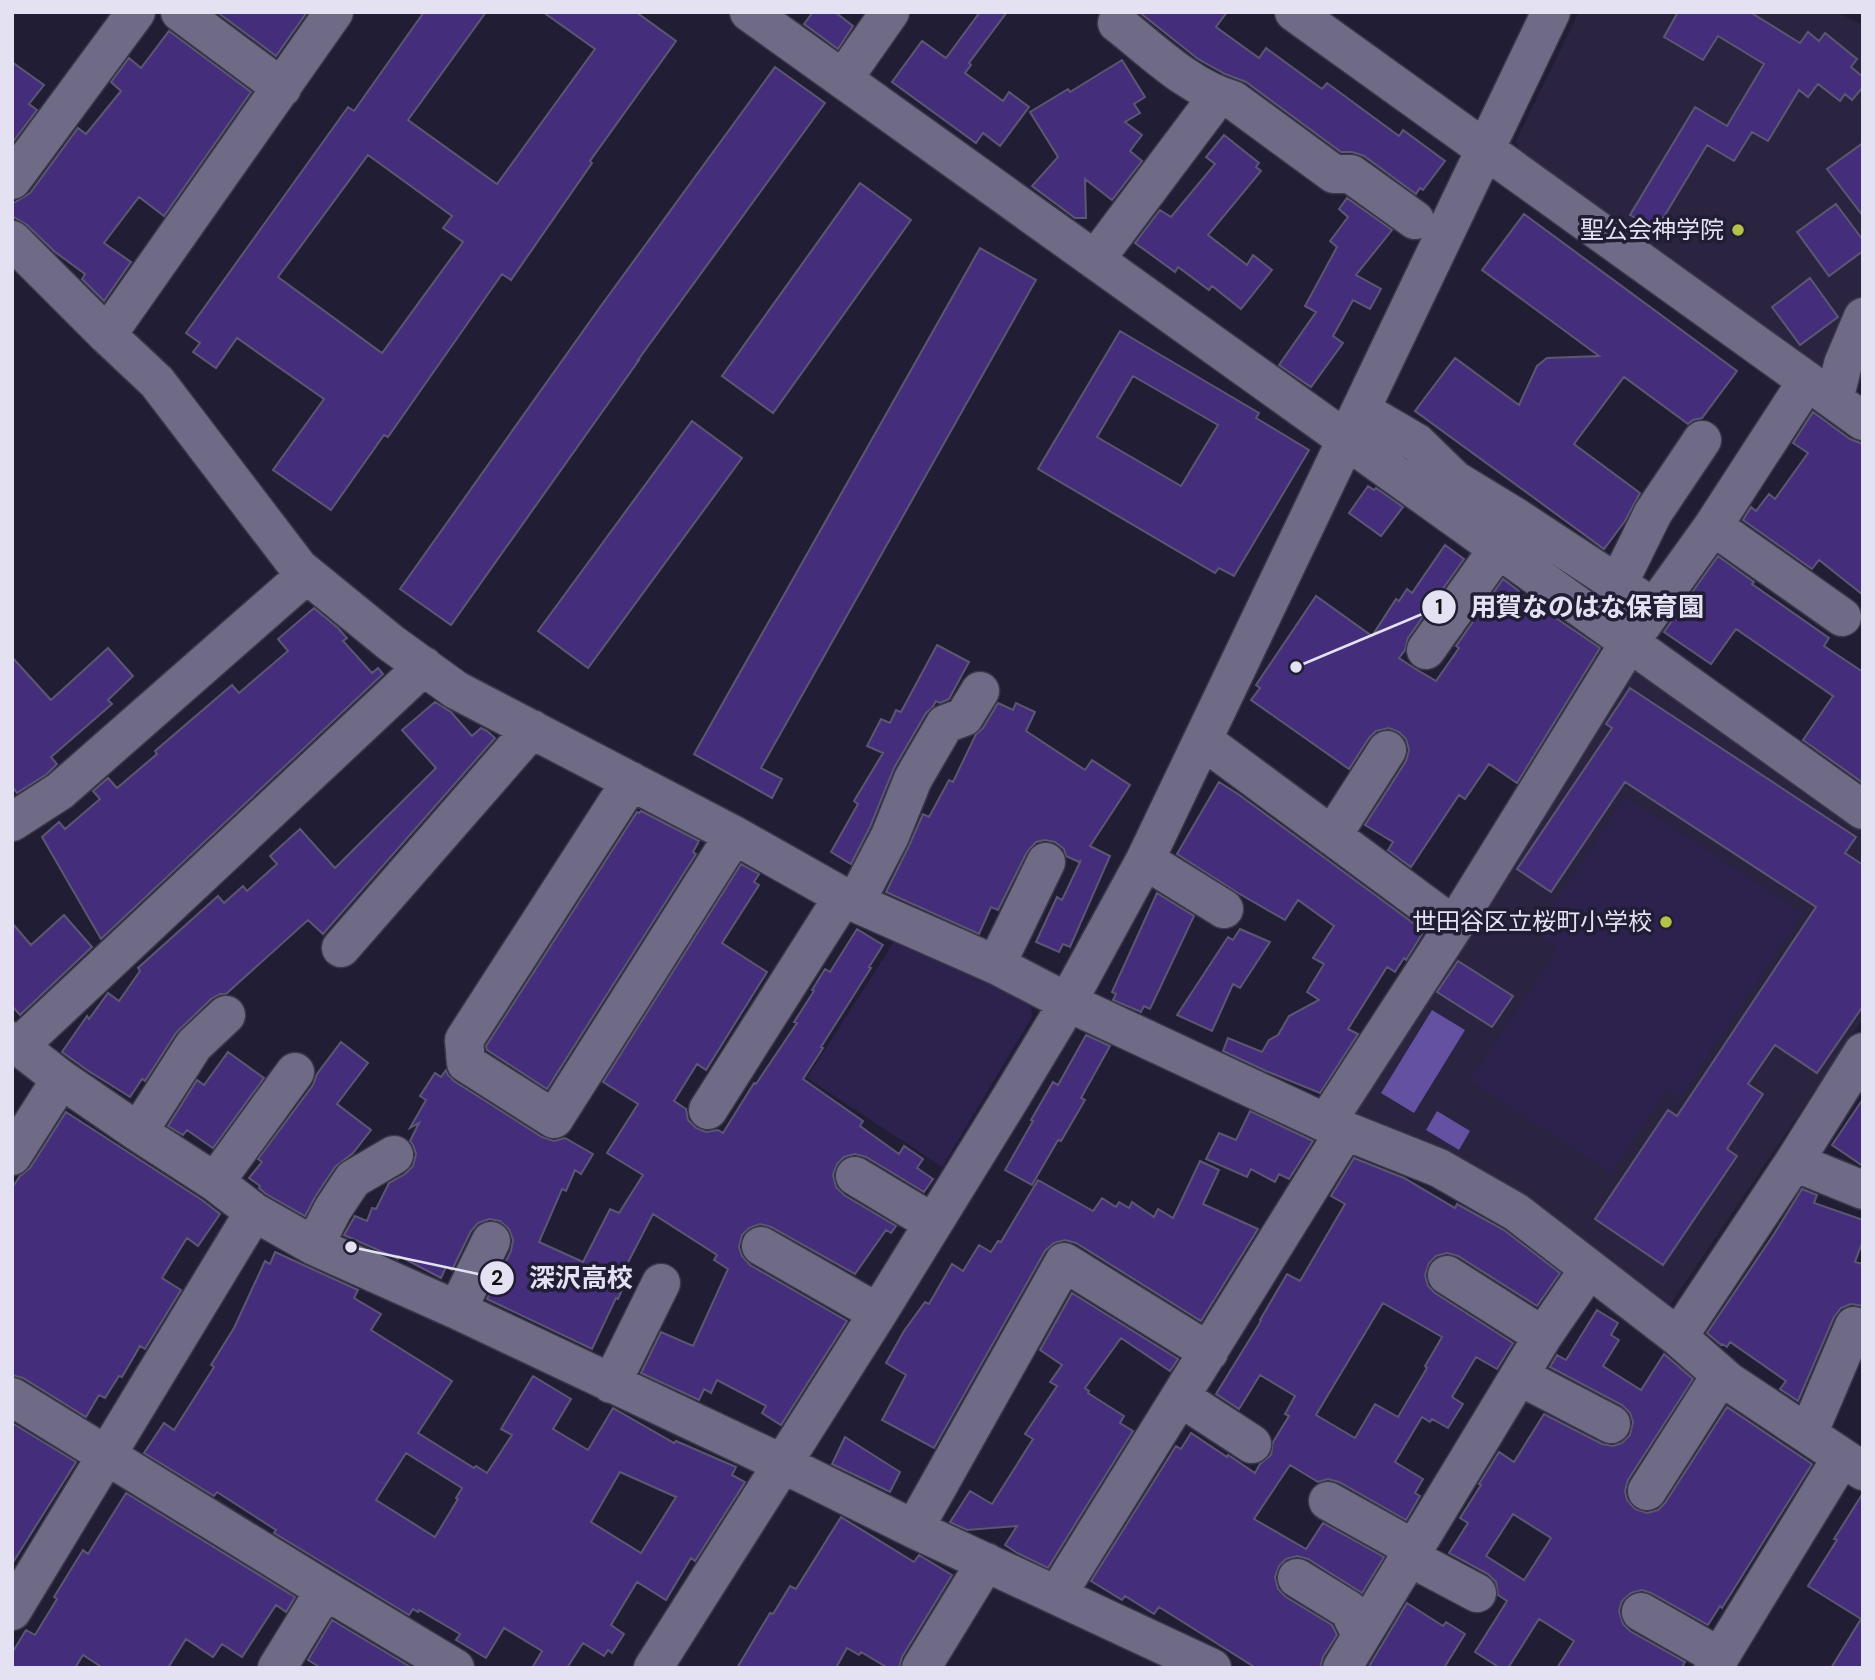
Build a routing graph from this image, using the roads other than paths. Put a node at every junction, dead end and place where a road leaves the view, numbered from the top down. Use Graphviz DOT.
graph roads {
  1 [pos="136,12"];
  2 [pos="180,12"];
  3 [pos="334,12"];
  4 [pos="749,12"];
  5 [pos="890,12"];
  6 [pos="1294,12"];
  7 [pos="1551,12"];
  8 [pos="1117,23"];
  9 [pos="224,25"];
  10 [pos="843,79"];
  11 [pos="282,88"];
  12 [pos="1217,96"];
  13 [pos="1485,150"];
  14 [pos="12,180"];
  15 [pos="1415,220"];
  16 [pos="12,240"];
  17 [pos="1095,260"];
  18 [pos="1863,317"];
  19 [pos="107,335"];
  20 [pos="1834,401"];
  21 [pos="1361,430"];
  22 [pos="1702,440"];
  23 [pos="1713,526"];
  24 [pos="1498,549"];
  25 [pos="306,575"];
  26 [pos="1618,584"];
  27 [pos="1654,608"];
  28 [pos="1842,617"];
  29 [pos="1629,643"];
  30 [pos="1426,650"];
  31 [pos="424,666"];
  32 [pos="980,691"];
  33 [pos="532,729"];
  34 [pos="1203,741"];
  35 [pos="1387,750"];
  36 [pos="631,781"];
  37 [pos="1863,810"];
  38 [pos="12,822"];
  39 [pos="734,835"];
  40 [pos="1332,836"];
  41 [pos="1145,860"];
  42 [pos="1046,862"];
  43 [pos="849,900"];
  44 [pos="1224,908"];
  45 [pos="1454,926"];
  46 [pos="341,948"];
  47 [pos="996,965"];
  48 [pos="1067,1002"];
  49 [pos="226,1015"];
  50 [pos="16,1043"];
  51 [pos="1863,1052"];
  52 [pos="295,1072"];
  53 [pos="61,1079"];
  54 [pos="708,1110"];
  55 [pos="1336,1127"];
  56 [pos="138,1132"];
  57 [pos="394,1155"];
  58 [pos="12,1156"];
  59 [pos="1794,1162"];
  60 [pos="855,1176"];
  61 [pos="215,1182"];
  62 [pos="1863,1190"];
  63 [pos="254,1212"];
  64 [pos="933,1223"];
  65 [pos="491,1241"];
  66 [pos="314,1246"];
  67 [pos="761,1246"];
  68 [pos="1589,1269"];
  69 [pos="1447,1275"];
  70 [pos="661,1283"];
  71 [pos="457,1310"];
  72 [pos="878,1313"];
  73 [pos="1854,1326"];
  74 [pos="1543,1336"];
  75 [pos="1678,1337"];
  76 [pos="1209,1352"];
  77 [pos="1721,1375"];
  78 [pos="1519,1376"];
  79 [pos="611,1384"];
  80 [pos="12,1396"];
  81 [pos="1180,1397"];
  82 [pos="1611,1424"];
  83 [pos="1808,1434"];
  84 [pos="1252,1444"];
  85 [pos="108,1455"];
  86 [pos="783,1464"];
  87 [pos="1852,1464"];
  88 [pos="1647,1491"];
  89 [pos="1328,1501"];
  90 [pos="914,1529"];
  91 [pos="1411,1553"];
  92 [pos="986,1562"];
  93 [pos="1297,1578"];
  94 [pos="325,1590"];
  95 [pos="1477,1593"];
  96 [pos="1057,1595"];
  97 [pos="12,1611"];
  98 [pos="1641,1612"];
  99 [pos="1361,1635"];
  100 [pos="1716,1662"];
  101 [pos="276,1668"];
  102 [pos="455,1668"];
  103 [pos="653,1668"];
  104 [pos="921,1668"];
  105 [pos="1212,1668"];
  106 [pos="1342,1668"];
  1 -- 14 [label="street"];
  2 -- 9 [label="street"];
  3 -- 11 [label="street"];
  4 -- 10 [label="street"];
  5 -- 10 [label="street"];
  6 -- 13 [label="street"];
  7 -- 13 [label="street"];
  8 -- 12 [label="street"];
  9 -- 11 [label="street"];
  10 -- 17 [label="street"];
  11 -- 19 [label="street"];
  12 -- 15 [label="street"];
  12 -- 17 [label="street"];
  13 -- 20 [label="street"];
  13 -- 21 [label="street"];
  16 -- 19 [label="street"];
  17 -- 21 [label="street"];
  18 -- 20 [label="street"];
  19 -- 25 [label="street"];
  20 -- 23 [label="street"];
  21 -- 24 [label="street"];
  21 -- 26 [label="street"];
  21 -- 34 [label="street"];
  22 -- 26 [label="street"];
  23 -- 27 [label="street"];
  23 -- 28 [label="street"];
  24 -- 29 [label="street"];
  24 -- 30 [label="street"];
  25 -- 31 [label="street"];
  25 -- 38 [label="street"];
  26 -- 27 [label="street"];
  27 -- 29 [label="street"];
  29 -- 37 [label="street"];
  29 -- 45 [label="street"];
  31 -- 33 [label="street"];
  31 -- 50 [label="street"];
  32 -- 43 [label="street"];
  33 -- 36 [label="street"];
  33 -- 46 [label="street"];
  34 -- 40 [label="street"];
  34 -- 41 [label="street"];
  35 -- 40 [label="street"];
  36 -- 39 [label="street"];
  36 -- 39 [label="street"];
  39 -- 43 [label="street"];
  40 -- 45 [label="street"];
  41 -- 44 [label="street"];
  41 -- 48 [label="street"];
  42 -- 47 [label="street"];
  43 -- 47 [label="street"];
  43 -- 54 [label="street"];
  45 -- 55 [label="street"];
  47 -- 48 [label="street"];
  48 -- 55 [label="street"];
  48 -- 64 [label="street"];
  49 -- 56 [label="street"];
  50 -- 53 [label="street"];
  51 -- 59 [label="street"];
  52 -- 61 [label="street"];
  53 -- 56 [label="street"];
  53 -- 58 [label="street"];
  55 -- 68 [label="street"];
  55 -- 76 [label="street"];
  56 -- 61 [label="street"];
  57 -- 66 [label="street"];
  59 -- 62 [label="street"];
  59 -- 75 [label="street"];
  60 -- 64 [label="street"];
  61 -- 63 [label="street"];
  63 -- 66 [label="street"];
  63 -- 85 [label="street"];
  64 -- 72 [label="street"];
  65 -- 71 [label="street"];
  66 -- 71 [label="street"];
  67 -- 72 [label="street"];
  68 -- 74 [label="street"];
  68 -- 75 [label="street"];
  69 -- 74 [label="street"];
  70 -- 79 [label="street"];
  71 -- 79 [label="street"];
  72 -- 86 [label="street"];
  73 -- 83 [label="street"];
  74 -- 78 [label="street"];
  75 -- 77 [label="street"];
  76 -- 81 [label="street"];
  76 -- 90 [label="street"];
  77 -- 83 [label="street"];
  77 -- 88 [label="street"];
  78 -- 82 [label="street"];
  78 -- 91 [label="street"];
  79 -- 86 [label="street"];
  80 -- 85 [label="street"];
  81 -- 84 [label="street"];
  81 -- 96 [label="street"];
  83 -- 87 [label="street"];
  85 -- 94 [label="street"];
  85 -- 97 [label="street"];
  86 -- 90 [label="street"];
  86 -- 103 [label="street"];
  87 -- 100 [label="street"];
  89 -- 91 [label="street"];
  90 -- 92 [label="street"];
  91 -- 95 [label="street"];
  91 -- 99 [label="street"];
  92 -- 96 [label="street"];
  92 -- 104 [label="street"];
  93 -- 99 [label="street"];
  94 -- 101 [label="street"];
  94 -- 102 [label="street"];
  96 -- 105 [label="street"];
  98 -- 100 [label="street"];
  99 -- 106 [label="street"];
}
